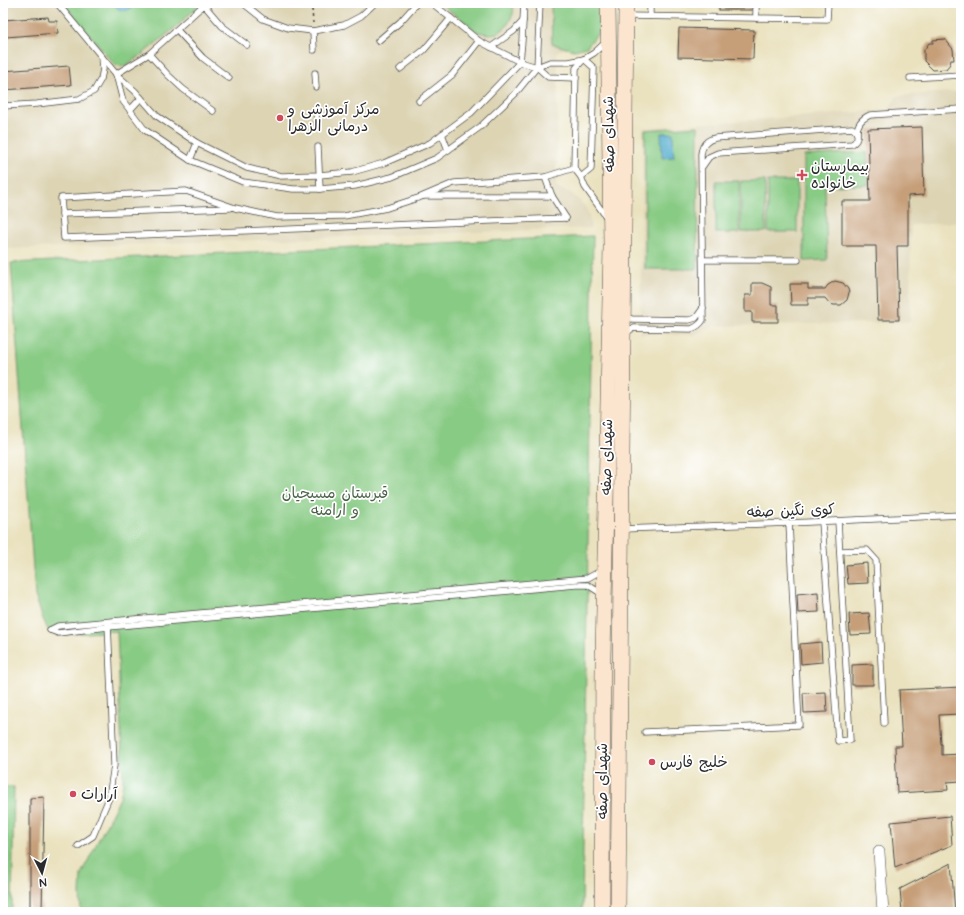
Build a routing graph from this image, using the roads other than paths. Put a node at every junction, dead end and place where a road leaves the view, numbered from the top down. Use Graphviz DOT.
graph roads {
  1 [pos="57,3"];
  2 [pos="243,3"];
  3 [pos="375,3"];
  4 [pos="417,3"];
  5 [pos="432,3"];
  6 [pos="524,3"];
  7 [pos="540,3"];
  8 [pos="608,3"];
  9 [pos="650,3"];
  10 [pos="756,3"];
  11 [pos="828,3"];
  12 [pos="205,4"];
  13 [pos="626,10"];
  14 [pos="650,16"];
  15 [pos="450,18"];
  16 [pos="756,18"];
  17 [pos="523,21"];
  18 [pos="177,30"];
  19 [pos="313,31"];
  20 [pos="608,40"];
  21 [pos="378,41"];
  22 [pos="480,41"];
  23 [pos="247,45"];
  24 [pos="491,47"];
  25 [pos="314,50"];
  26 [pos="149,54"];
  27 [pos="102,57"];
  28 [pos="584,59"];
  29 [pos="520,62"];
  30 [pos="537,66"];
  31 [pos="400,69"];
  32 [pos="116,74"];
  33 [pos="315,74"];
  34 [pos="961,75"];
  35 [pos="229,78"];
  36 [pos="576,78"];
  37 [pos="910,78"];
  38 [pos="316,87"];
  39 [pos="141,98"];
  40 [pos="419,101"];
  41 [pos="3,106"];
  42 [pos="961,109"];
  43 [pos="130,110"];
  44 [pos="213,110"];
  45 [pos="316,110"];
  46 [pos="317,124"];
  47 [pos="857,133"];
  48 [pos="442,134"];
  49 [pos="197,143"];
  50 [pos="318,147"];
  51 [pos="448,150"];
  52 [pos="190,160"];
  53 [pos="702,167"];
  54 [pos="574,168"];
  55 [pos="319,175"];
  56 [pos="545,177"];
  57 [pos="582,177"];
  58 [pos="320,189"];
  59 [pos="422,196"];
  60 [pos="552,196"];
  61 [pos="234,208"];
  62 [pos="62,214"];
  63 [pos="610,222"];
  64 [pos="703,260"];
  65 [pos="798,260"];
  66 [pos="704,308"];
  67 [pos="624,313"];
  68 [pos="624,337"];
  69 [pos="961,515"];
  70 [pos="838,521"];
  71 [pos="822,522"];
  72 [pos="789,523"];
  73 [pos="622,529"];
  74 [pos="840,552"];
  75 [pos="605,568"];
  76 [pos="604,596"];
  77 [pos="108,624"];
  78 [pos="884,723"];
  79 [pos="603,731"];
  80 [pos="620,731"];
  81 [pos="645,732"];
  82 [pos="78,846"];
  83 [pos="879,852"];
  84 [pos="602,912"];
  85 [pos="618,912"];
  86 [pos="883,912"];
  1 -- 27 [label="lane"];
  2 -- 19 [label="lane"];
  3 -- 19 [label="lane"];
  4 -- 21 [label="lane"];
  5 -- 15 [label="lane"];
  6 -- 17 [label="lane"];
  7 -- 30 [label="lane"];
  8 -- 20 [label="main road, شهدای صفه"];
  9 -- 14 [label="lane"];
  10 -- 16 [label="lane"];
  11 -- 16 [label="lane"];
  12 -- 18 [label="lane"];
  12 -- 23 [label="lane"];
  13 -- 14 [label="lane"];
  13 -- 67 [label="main road, شهدای صفه"];
  14 -- 16 [label="lane"];
  15 -- 22 [label="lane"];
  15 -- 31 [label="lane"];
  17 -- 24 [label="lane"];
  17 -- 29 [label="lane"];
  18 -- 26 [label="lane"];
  18 -- 35 [label="lane"];
  19 -- 25 [label="lane"];
  20 -- 28 [label="lane"];
  20 -- 63 [label="main road, شهدای صفه"];
  22 -- 24 [label="lane"];
  22 -- 40 [label="lane"];
  24 -- 29 [label="lane"];
  26 -- 32 [label="lane"];
  26 -- 44 [label="lane"];
  27 -- 32 [label="lane"];
  27 -- 41 [label="lane"];
  28 -- 30 [label="lane"];
  28 -- 36 [label="lane"];
  28 -- 57 [label="lane"];
  29 -- 30 [label="lane"];
  29 -- 48 [label="lane"];
  30 -- 36 [label="lane"];
  30 -- 51 [label="lane"];
  32 -- 39 [label="lane"];
  32 -- 43 [label="lane"];
  33 -- 38 [label="lane"];
  34 -- 37 [label="lane"];
  36 -- 54 [label="lane"];
  39 -- 43 [label="lane"];
  39 -- 49 [label="lane"];
  42 -- 47 [label="lane"];
  43 -- 52 [label="lane"];
  45 -- 46 [label="lane"];
  47 -- 53 [label="lane"];
  47 -- 53 [label="lane"];
  48 -- 51 [label="lane"];
  48 -- 55 [label="lane"];
  49 -- 52 [label="lane"];
  49 -- 55 [label="lane"];
  50 -- 55 [label="lane"];
  51 -- 58 [label="lane"];
  52 -- 58 [label="lane"];
  53 -- 64 [label="lane"];
  54 -- 56 [label="lane"];
  54 -- 57 [label="lane"];
  55 -- 58 [label="lane"];
  56 -- 59 [label="lane"];
  56 -- 60 [label="lane"];
  57 -- 63 [label="lane"];
  59 -- 60 [label="lane"];
  59 -- 61 [label="lane"];
  60 -- 62 [label="lane"];
  61 -- 62 [label="lane"];
  61 -- 62 [label="lane"];
  63 -- 75 [label="main road, شهدای صفه"];
  64 -- 65 [label="lane"];
  64 -- 66 [label="lane"];
  66 -- 67 [label="lane"];
  66 -- 68 [label="lane"];
  67 -- 68 [label="main road, شهدای صفه"];
  68 -- 73 [label="main road, شهدای صفه"];
  69 -- 70 [label="lane, کوی نگین صفه"];
  70 -- 71 [label="lane, کوی نگین صفه"];
  70 -- 74 [label="lane"];
  71 -- 72 [label="lane, کوی نگین صفه"];
  71 -- 74 [label="lane"];
  72 -- 73 [label="lane, کوی نگین صفه"];
  72 -- 81 [label="lane"];
  73 -- 80 [label="main road, شهدای صفه"];
  74 -- 78 [label="lane"];
  75 -- 76 [label="main road, شهدای صفه"];
  75 -- 77 [label="lane"];
  76 -- 77 [label="lane"];
  76 -- 79 [label="main road, شهدای صفه"];
  77 -- 77 [label="lane"];
  77 -- 82 [label="lane"];
  79 -- 80 [label="main road"];
  79 -- 84 [label="main road, شهدای صفه"];
  80 -- 85 [label="main road, شهدای صفه"];
  83 -- 86 [label="street"];
}
